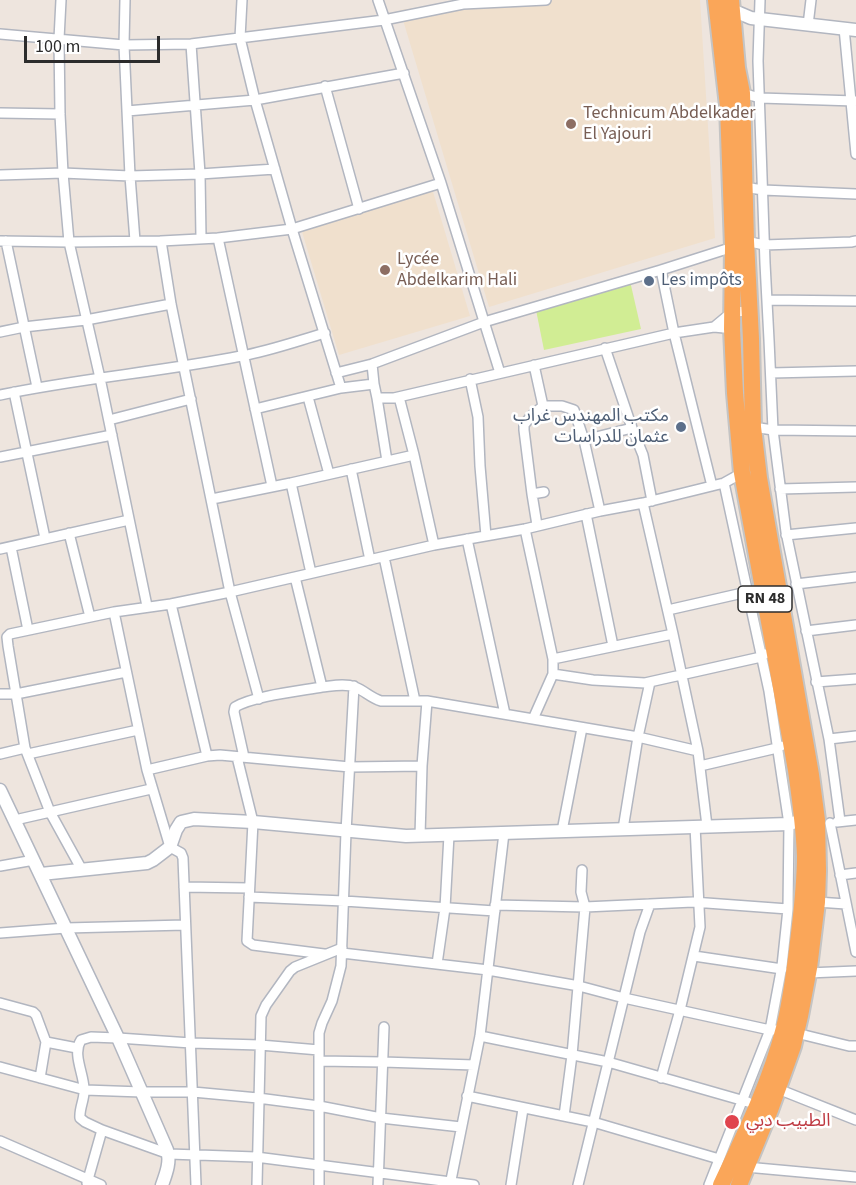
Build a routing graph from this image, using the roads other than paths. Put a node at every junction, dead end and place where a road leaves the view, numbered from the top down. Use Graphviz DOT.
graph roads {
  1 [pos="61,0"];
  2 [pos="125,0"];
  3 [pos="242,0"];
  4 [pos="378,0"];
  5 [pos="546,0"];
  6 [pos="760,0"];
  7 [pos="812,0"];
  8 [pos="532,1"];
  9 [pos="463,2"];
  10 [pos="724,5"];
  11 [pos="759,18"];
  12 [pos="384,20"];
  13 [pos="808,25"];
  14 [pos="850,29"];
  15 [pos="0,34"];
  16 [pos="240,38"];
  17 [pos="59,39"];
  18 [pos="191,44"];
  19 [pos="124,45"];
  20 [pos="404,73"];
  21 [pos="325,86"];
  22 [pos="742,93"];
  23 [pos="760,98"];
  24 [pos="255,100"];
  25 [pos="854,101"];
  26 [pos="195,104"];
  27 [pos="127,111"];
  28 [pos="0,113"];
  29 [pos="60,114"];
  30 [pos="856,154"];
  31 [pos="275,169"];
  32 [pos="63,172"];
  33 [pos="200,174"];
  34 [pos="0,175"];
  35 [pos="130,176"];
  36 [pos="441,183"];
  37 [pos="744,187"];
  38 [pos="763,190"];
  39 [pos="856,194"];
  40 [pos="359,209"];
  41 [pos="292,229"];
  42 [pos="201,238"];
  43 [pos="218,238"];
  44 [pos="3,241"];
  45 [pos="135,241"];
  46 [pos="161,241"];
  47 [pos="856,241"];
  48 [pos="69,242"];
  49 [pos="739,244"];
  50 [pos="764,245"];
  51 [pos="661,270"];
  52 [pos="767,300"];
  53 [pos="856,301"];
  54 [pos="171,304"];
  55 [pos="750,311"];
  56 [pos="732,312"];
  57 [pos="86,320"];
  58 [pos="484,322"];
  59 [pos="24,327"];
  60 [pos="714,327"];
  61 [pos="751,328"];
  62 [pos="732,329"];
  63 [pos="0,332"];
  64 [pos="325,333"];
  65 [pos="674,333"];
  66 [pos="605,348"];
  67 [pos="243,356"];
  68 [pos="372,364"];
  69 [pos="534,365"];
  70 [pos="184,366"];
  71 [pos="856,371"];
  72 [pos="336,373"];
  73 [pos="500,373"];
  74 [pos="771,373"];
  75 [pos="100,378"];
  76 [pos="470,379"];
  77 [pos="374,384"];
  78 [pos="37,387"];
  79 [pos="341,388"];
  80 [pos="14,392"];
  81 [pos="0,395"];
  82 [pos="308,397"];
  83 [pos="399,397"];
  84 [pos="377,398"];
  85 [pos="191,399"];
  86 [pos="543,406"];
  87 [pos="255,409"];
  88 [pos="109,420"];
  89 [pos="753,427"];
  90 [pos="632,428"];
  91 [pos="773,430"];
  92 [pos="856,431"];
  93 [pos="112,435"];
  94 [pos="584,440"];
  95 [pos="27,452"];
  96 [pos="414,455"];
  97 [pos="0,457"];
  98 [pos="387,461"];
  99 [pos="351,469"];
  100 [pos="742,473"];
  101 [pos="329,474"];
  102 [pos="291,483"];
  103 [pos="724,483"];
  104 [pos="272,486"];
  105 [pos="712,486"];
  106 [pos="856,487"];
  107 [pos="780,489"];
  108 [pos="544,492"];
  109 [pos="531,494"];
  110 [pos="212,499"];
  111 [pos="647,502"];
  112 [pos="600,511"];
  113 [pos="586,514"];
  114 [pos="129,520"];
  115 [pos="537,525"];
  116 [pos="856,528"];
  117 [pos="525,529"];
  118 [pos="753,532"];
  119 [pos="69,533"];
  120 [pos="786,535"];
  121 [pos="486,536"];
  122 [pos="45,538"];
  123 [pos="467,539"];
  124 [pos="736,542"];
  125 [pos="434,545"];
  126 [pos="11,547"];
  127 [pos="0,549"];
  128 [pos="384,557"];
  129 [pos="370,560"];
  130 [pos="311,573"];
  131 [pos="295,577"];
  132 [pos="856,577"];
  133 [pos="796,584"];
  134 [pos="230,592"];
  135 [pos="747,592"];
  136 [pos="171,604"];
  137 [pos="147,606"];
  138 [pos="668,610"];
  139 [pos="114,612"];
  140 [pos="90,617"];
  141 [pos="856,625"];
  142 [pos="28,630"];
  143 [pos="806,631"];
  144 [pos="673,634"];
  145 [pos="613,646"];
  146 [pos="768,652"];
  147 [pos="553,659"];
  148 [pos="126,672"];
  149 [pos="553,674"];
  150 [pos="682,674"];
  151 [pos="856,679"];
  152 [pos="650,682"];
  153 [pos="816,682"];
  154 [pos="321,687"];
  155 [pos="354,687"];
  156 [pos="0,694"];
  157 [pos="16,694"];
  158 [pos="260,699"];
  159 [pos="415,701"];
  160 [pos="427,701"];
  161 [pos="505,714"];
  162 [pos="533,719"];
  163 [pos="582,728"];
  164 [pos="138,730"];
  165 [pos="856,736"];
  166 [pos="638,737"];
  167 [pos="829,739"];
  168 [pos="784,744"];
  169 [pos="26,751"];
  170 [pos="698,751"];
  171 [pos="0,754"];
  172 [pos="207,756"];
  173 [pos="240,757"];
  174 [pos="422,766"];
  175 [pos="700,766"];
  176 [pos="350,767"];
  177 [pos="147,770"];
  178 [pos="152,789"];
  179 [pos="0,790"];
  180 [pos="4,808"];
  181 [pos="50,812"];
  182 [pos="15,820"];
  183 [pos="856,820"];
  184 [pos="840,821"];
  185 [pos="252,822"];
  186 [pos="810,822"];
  187 [pos="701,826"];
  188 [pos="623,829"];
  189 [pos="562,831"];
  190 [pos="346,832"];
  191 [pos="504,833"];
  192 [pos="449,835"];
  193 [pos="420,836"];
  194 [pos="170,847"];
  195 [pos="34,860"];
  196 [pos="0,866"];
  197 [pos="82,870"];
  198 [pos="582,870"];
  199 [pos="856,873"];
  200 [pos="41,874"];
  201 [pos="840,876"];
  202 [pos="184,887"];
  203 [pos="249,893"];
  204 [pos="344,901"];
  205 [pos="699,902"];
  206 [pos="817,902"];
  207 [pos="650,904"];
  208 [pos="846,904"];
  209 [pos="585,907"];
  210 [pos="445,908"];
  211 [pos="495,908"];
  212 [pos="788,909"];
  213 [pos="852,919"];
  214 [pos="185,925"];
  215 [pos="66,928"];
  216 [pos="0,933"];
  217 [pos="342,951"];
  218 [pos="856,952"];
  219 [pos="326,955"];
  220 [pos="694,956"];
  221 [pos="437,964"];
  222 [pos="782,969"];
  223 [pos="488,970"];
  224 [pos="856,971"];
  225 [pos="808,973"];
  226 [pos="579,986"];
  227 [pos="624,998"];
  228 [pos="0,1003"];
  229 [pos="680,1010"];
  230 [pos="384,1027"];
  231 [pos="783,1031"];
  232 [pos="480,1036"];
  233 [pos="118,1038"];
  234 [pos="46,1042"];
  235 [pos="191,1043"];
  236 [pos="260,1045"];
  237 [pos="856,1046"];
  238 [pos="77,1048"];
  239 [pos="319,1050"];
  240 [pos="572,1055"];
  241 [pos="319,1061"];
  242 [pos="383,1062"];
  243 [pos="608,1062"];
  244 [pos="474,1065"];
  245 [pos="0,1067"];
  246 [pos="40,1078"];
  247 [pos="661,1078"];
  248 [pos="778,1089"];
  249 [pos="85,1090"];
  250 [pos="142,1092"];
  251 [pos="193,1092"];
  252 [pos="467,1096"];
  253 [pos="258,1098"];
  254 [pos="750,1102"];
  255 [pos="319,1106"];
  256 [pos="523,1108"];
  257 [pos="564,1116"];
  258 [pos="381,1118"];
  259 [pos="856,1120"];
  260 [pos="593,1122"];
  261 [pos="461,1127"];
  262 [pos="102,1130"];
  263 [pos="0,1141"];
  264 [pos="169,1154"];
  265 [pos="196,1154"];
  266 [pos="256,1157"];
  267 [pos="719,1159"];
  268 [pos="320,1165"];
  269 [pos="746,1167"];
  270 [pos="379,1173"];
  271 [pos="856,1177"];
  272 [pos="87,1182"];
  273 [pos="450,1184"];
  274 [pos="101,1185"];
  275 [pos="162,1185"];
  276 [pos="196,1185"];
  277 [pos="257,1185"];
  278 [pos="319,1185"];
  279 [pos="378,1185"];
  280 [pos="474,1185"];
  281 [pos="511,1185"];
  282 [pos="578,1185"];
  283 [pos="708,1185"];
  284 [pos="721,1185"];
  285 [pos="738,1185"];
  1 -- 17 [label="street"];
  2 -- 19 [label="street"];
  3 -- 16 [label="street"];
  4 -- 12 [label="street"];
  5 -- 8 [label="street"];
  6 -- 11 [label="street"];
  7 -- 13 [label="street"];
  8 -- 9 [label="street"];
  9 -- 12 [label="street"];
  10 -- 11 [label="street"];
  10 -- 22 [label="highway, RN 48"];
  10 -- 49 [label="highway, RN 48"];
  11 -- 13 [label="street"];
  11 -- 23 [label="street"];
  12 -- 16 [label="street"];
  12 -- 20 [label="street"];
  13 -- 14 [label="street"];
  14 -- 25 [label="street"];
  15 -- 17 [label="street"];
  16 -- 18 [label="street"];
  16 -- 24 [label="street"];
  17 -- 19 [label="street"];
  17 -- 29 [label="street"];
  18 -- 19 [label="street"];
  18 -- 26 [label="street"];
  19 -- 27 [label="street"];
  20 -- 21 [label="street"];
  20 -- 36 [label="street"];
  21 -- 24 [label="street"];
  21 -- 40 [label="street"];
  22 -- 23 [label="street"];
  22 -- 37 [label="highway, RN 48"];
  23 -- 25 [label="street"];
  23 -- 38 [label="street"];
  24 -- 26 [label="street"];
  24 -- 31 [label="street"];
  25 -- 30 [label="street"];
  26 -- 27 [label="street"];
  26 -- 33 [label="street"];
  27 -- 35 [label="street"];
  28 -- 29 [label="street"];
  29 -- 32 [label="street"];
  31 -- 33 [label="street"];
  31 -- 41 [label="street"];
  32 -- 34 [label="street"];
  32 -- 35 [label="street"];
  32 -- 48 [label="street"];
  33 -- 35 [label="street"];
  33 -- 42 [label="street"];
  35 -- 45 [label="street"];
  36 -- 40 [label="street"];
  36 -- 58 [label="street"];
  37 -- 38 [label="street"];
  37 -- 49 [label="highway, RN 48"];
  38 -- 39 [label="street"];
  38 -- 50 [label="street"];
  40 -- 41 [label="street"];
  41 -- 43 [label="street"];
  41 -- 64 [label="street"];
  42 -- 43 [label="street"];
  42 -- 46 [label="street"];
  43 -- 67 [label="street"];
  44 -- 48 [label="street"];
  44 -- 59 [label="street"];
  45 -- 46 [label="street"];
  45 -- 48 [label="street"];
  46 -- 54 [label="street"];
  47 -- 50 [label="street"];
  48 -- 57 [label="street"];
  49 -- 50 [label="street"];
  49 -- 51 [label="street"];
  49 -- 55 [label="highway, RN 48"];
  49 -- 56 [label="highway, RN 48"];
  50 -- 52 [label="street"];
  51 -- 58 [label="street"];
  51 -- 65 [label="street"];
  52 -- 53 [label="street"];
  52 -- 74 [label="street"];
  54 -- 57 [label="street"];
  54 -- 70 [label="street"];
  55 -- 56 [label="street"];
  55 -- 61 [label="highway, RN 48"];
  56 -- 60 [label="street"];
  56 -- 62 [label="highway, RN 48"];
  57 -- 59 [label="street"];
  57 -- 75 [label="street"];
  58 -- 68 [label="street"];
  58 -- 73 [label="street"];
  59 -- 63 [label="street"];
  59 -- 78 [label="street"];
  60 -- 62 [label="street"];
  60 -- 65 [label="street"];
  61 -- 62 [label="street"];
  61 -- 89 [label="highway, RN 48"];
  62 -- 100 [label="highway, RN 48"];
  64 -- 67 [label="street"];
  64 -- 72 [label="street"];
  65 -- 66 [label="street"];
  65 -- 105 [label="street"];
  66 -- 69 [label="street"];
  66 -- 90 [label="street"];
  67 -- 70 [label="street"];
  67 -- 87 [label="street"];
  68 -- 72 [label="street"];
  68 -- 77 [label="street"];
  69 -- 73 [label="street"];
  69 -- 86 [label="street"];
  70 -- 75 [label="street"];
  70 -- 85 [label="street"];
  71 -- 74 [label="street"];
  72 -- 79 [label="street"];
  73 -- 76 [label="street"];
  74 -- 91 [label="street"];
  75 -- 78 [label="street"];
  75 -- 88 [label="street"];
  76 -- 83 [label="street"];
  76 -- 121 [label="street"];
  77 -- 79 [label="street"];
  77 -- 84 [label="street"];
  78 -- 80 [label="street"];
  79 -- 82 [label="street"];
  80 -- 81 [label="street"];
  80 -- 95 [label="street"];
  82 -- 87 [label="street"];
  82 -- 101 [label="street"];
  83 -- 84 [label="street"];
  83 -- 96 [label="street"];
  84 -- 98 [label="street"];
  85 -- 88 [label="street"];
  85 -- 110 [label="street"];
  86 -- 94 [label="street"];
  86 -- 109 [label="street"];
  87 -- 104 [label="street"];
  88 -- 93 [label="street"];
  89 -- 91 [label="street"];
  89 -- 186 [label="highway, RN 48"];
  90 -- 94 [label="street"];
  90 -- 111 [label="street"];
  91 -- 92 [label="street"];
  91 -- 107 [label="street"];
  93 -- 95 [label="street"];
  93 -- 114 [label="street"];
  94 -- 112 [label="street"];
  95 -- 97 [label="street"];
  95 -- 122 [label="street"];
  96 -- 98 [label="street"];
  96 -- 125 [label="street"];
  98 -- 99 [label="street"];
  99 -- 101 [label="street"];
  99 -- 129 [label="street"];
  100 -- 103 [label="street"];
  100 -- 118 [label="highway, RN 48"];
  101 -- 102 [label="street"];
  102 -- 104 [label="street"];
  102 -- 130 [label="street"];
  103 -- 105 [label="street"];
  103 -- 124 [label="street"];
  104 -- 110 [label="street"];
  105 -- 111 [label="street"];
  106 -- 107 [label="street"];
  107 -- 120 [label="street"];
  108 -- 109 [label="street"];
  109 -- 115 [label="street"];
  110 -- 134 [label="street"];
  111 -- 112 [label="street"];
  111 -- 138 [label="street"];
  112 -- 113 [label="street"];
  113 -- 115 [label="street"];
  113 -- 145 [label="street"];
  114 -- 119 [label="street"];
  114 -- 137 [label="street"];
  115 -- 117 [label="street"];
  116 -- 120 [label="street"];
  117 -- 121 [label="street"];
  117 -- 147 [label="street"];
  118 -- 124 [label="street"];
  118 -- 146 [label="highway, RN 48"];
  119 -- 122 [label="street"];
  119 -- 140 [label="street"];
  120 -- 133 [label="street"];
  121 -- 123 [label="street"];
  122 -- 126 [label="street"];
  123 -- 125 [label="street"];
  123 -- 161 [label="street"];
  124 -- 135 [label="street"];
  125 -- 128 [label="street"];
  126 -- 127 [label="street"];
  126 -- 142 [label="street"];
  128 -- 129 [label="street"];
  128 -- 159 [label="street"];
  129 -- 130 [label="street"];
  130 -- 131 [label="street"];
  131 -- 134 [label="street"];
  131 -- 154 [label="street"];
  132 -- 133 [label="street"];
  133 -- 143 [label="street"];
  134 -- 136 [label="street"];
  134 -- 158 [label="street"];
  135 -- 138 [label="street"];
  135 -- 146 [label="street"];
  136 -- 137 [label="street"];
  136 -- 172 [label="street"];
  137 -- 139 [label="street"];
  138 -- 144 [label="street"];
  139 -- 140 [label="street"];
  139 -- 148 [label="street"];
  140 -- 142 [label="street"];
  141 -- 143 [label="street"];
  142 -- 157 [label="street"];
  143 -- 153 [label="street"];
  144 -- 145 [label="street"];
  144 -- 150 [label="street"];
  145 -- 147 [label="street"];
  146 -- 150 [label="street"];
  146 -- 168 [label="highway, RN 48"];
  147 -- 149 [label="street"];
  148 -- 157 [label="street"];
  148 -- 164 [label="street"];
  149 -- 152 [label="street"];
  149 -- 162 [label="street"];
  150 -- 152 [label="street"];
  150 -- 170 [label="street"];
  151 -- 153 [label="street"];
  152 -- 166 [label="street"];
  153 -- 167 [label="street"];
  154 -- 155 [label="street"];
  154 -- 158 [label="street"];
  155 -- 159 [label="street"];
  155 -- 176 [label="street"];
  156 -- 157 [label="street"];
  157 -- 169 [label="street"];
  158 -- 173 [label="street"];
  159 -- 160 [label="street"];
  160 -- 161 [label="street"];
  160 -- 174 [label="street"];
  161 -- 162 [label="street"];
  162 -- 163 [label="street"];
  163 -- 166 [label="street"];
  163 -- 189 [label="street"];
  164 -- 169 [label="street"];
  164 -- 177 [label="street"];
  165 -- 167 [label="street"];
  166 -- 170 [label="street"];
  166 -- 188 [label="street"];
  167 -- 184 [label="street"];
  168 -- 175 [label="street"];
  168 -- 186 [label="highway, RN 48"];
  169 -- 171 [label="street"];
  169 -- 181 [label="street"];
  170 -- 175 [label="street"];
  172 -- 173 [label="street"];
  172 -- 177 [label="street"];
  173 -- 176 [label="street"];
  173 -- 185 [label="street"];
  174 -- 176 [label="street"];
  174 -- 193 [label="street"];
  175 -- 187 [label="street"];
  176 -- 190 [label="street"];
  177 -- 178 [label="street"];
  178 -- 181 [label="street"];
  178 -- 194 [label="street"];
  179 -- 180 [label="street"];
  180 -- 182 [label="street"];
  181 -- 182 [label="street"];
  181 -- 197 [label="street"];
  182 -- 195 [label="street"];
  183 -- 184 [label="street"];
  184 -- 186 [label="street"];
  185 -- 190 [label="street"];
  185 -- 194 [label="street"];
  185 -- 203 [label="street"];
  186 -- 187 [label="street"];
  186 -- 201 [label="street"];
  186 -- 206 [label="highway, RN 48"];
  186 -- 212 [label="street"];
  186 -- 231 [label="highway, RN 48"];
  187 -- 188 [label="street"];
  187 -- 205 [label="street"];
  188 -- 189 [label="street"];
  189 -- 191 [label="street"];
  190 -- 193 [label="street"];
  190 -- 204 [label="street"];
  191 -- 192 [label="street"];
  191 -- 211 [label="street"];
  192 -- 193 [label="street"];
  192 -- 210 [label="street"];
  194 -- 197 [label="street"];
  194 -- 202 [label="street"];
  195 -- 196 [label="street"];
  195 -- 200 [label="street"];
  197 -- 200 [label="street"];
  198 -- 209 [label="street"];
  199 -- 201 [label="street"];
  200 -- 215 [label="street"];
  201 -- 208 [label="street"];
  202 -- 203 [label="street"];
  202 -- 214 [label="street"];
  203 -- 204 [label="street"];
  203 -- 219 [label="street"];
  204 -- 210 [label="street"];
  204 -- 217 [label="street"];
  205 -- 207 [label="street"];
  205 -- 212 [label="street"];
  205 -- 220 [label="street"];
  206 -- 208 [label="street"];
  206 -- 225 [label="highway, RN 48"];
  207 -- 209 [label="street"];
  207 -- 227 [label="street"];
  208 -- 213 [label="street"];
  209 -- 211 [label="street"];
  209 -- 226 [label="street"];
  210 -- 211 [label="street"];
  210 -- 221 [label="street"];
  211 -- 223 [label="street"];
  212 -- 222 [label="street"];
  213 -- 218 [label="street"];
  214 -- 215 [label="street"];
  214 -- 235 [label="street"];
  215 -- 216 [label="street"];
  215 -- 233 [label="street"];
  217 -- 219 [label="street"];
  217 -- 221 [label="street"];
  217 -- 239 [label="street"];
  219 -- 236 [label="street"];
  220 -- 222 [label="street"];
  220 -- 229 [label="street"];
  221 -- 223 [label="street"];
  222 -- 231 [label="street"];
  223 -- 226 [label="street"];
  223 -- 232 [label="street"];
  224 -- 225 [label="street"];
  225 -- 231 [label="highway, RN 48"];
  226 -- 227 [label="street"];
  226 -- 240 [label="street"];
  227 -- 229 [label="street"];
  227 -- 243 [label="street"];
  228 -- 234 [label="street"];
  229 -- 231 [label="street"];
  229 -- 247 [label="street"];
  230 -- 242 [label="street"];
  231 -- 237 [label="street"];
  231 -- 248 [label="highway, RN 48"];
  231 -- 254 [label="highway, RN 48"];
  232 -- 240 [label="street"];
  232 -- 244 [label="street"];
  233 -- 235 [label="street"];
  233 -- 238 [label="street"];
  233 -- 250 [label="street"];
  234 -- 238 [label="street"];
  234 -- 246 [label="street"];
  235 -- 236 [label="street"];
  235 -- 251 [label="street"];
  236 -- 239 [label="street"];
  236 -- 253 [label="street"];
  238 -- 249 [label="street"];
  239 -- 241 [label="street"];
  240 -- 243 [label="street"];
  240 -- 257 [label="street"];
  241 -- 242 [label="street"];
  241 -- 255 [label="street"];
  242 -- 244 [label="street"];
  242 -- 258 [label="street"];
  243 -- 247 [label="street"];
  243 -- 260 [label="street"];
  244 -- 252 [label="street"];
  245 -- 246 [label="street"];
  246 -- 249 [label="street"];
  247 -- 254 [label="street"];
  248 -- 259 [label="street"];
  248 -- 269 [label="highway, RN 48"];
  249 -- 250 [label="street"];
  249 -- 262 [label="street"];
  250 -- 251 [label="street"];
  250 -- 264 [label="street"];
  251 -- 253 [label="street"];
  251 -- 265 [label="street"];
  252 -- 256 [label="street"];
  252 -- 261 [label="street"];
  253 -- 255 [label="street"];
  253 -- 266 [label="street"];
  254 -- 267 [label="street"];
  254 -- 284 [label="highway, RN 48"];
  255 -- 258 [label="street"];
  255 -- 268 [label="street"];
  256 -- 257 [label="street"];
  256 -- 281 [label="street"];
  257 -- 260 [label="street"];
  258 -- 261 [label="street"];
  258 -- 270 [label="street"];
  260 -- 267 [label="street"];
  260 -- 282 [label="street"];
  261 -- 273 [label="street"];
  262 -- 264 [label="street"];
  262 -- 272 [label="street"];
  263 -- 272 [label="street"];
  264 -- 265 [label="street"];
  264 -- 275 [label="street"];
  265 -- 266 [label="street"];
  265 -- 276 [label="street"];
  266 -- 268 [label="street"];
  266 -- 277 [label="street"];
  267 -- 283 [label="street"];
  268 -- 270 [label="street"];
  268 -- 278 [label="street"];
  269 -- 271 [label="street"];
  269 -- 285 [label="highway, RN 48"];
  270 -- 273 [label="street"];
  270 -- 279 [label="street"];
  272 -- 274 [label="street"];
  273 -- 280 [label="street"];
}
